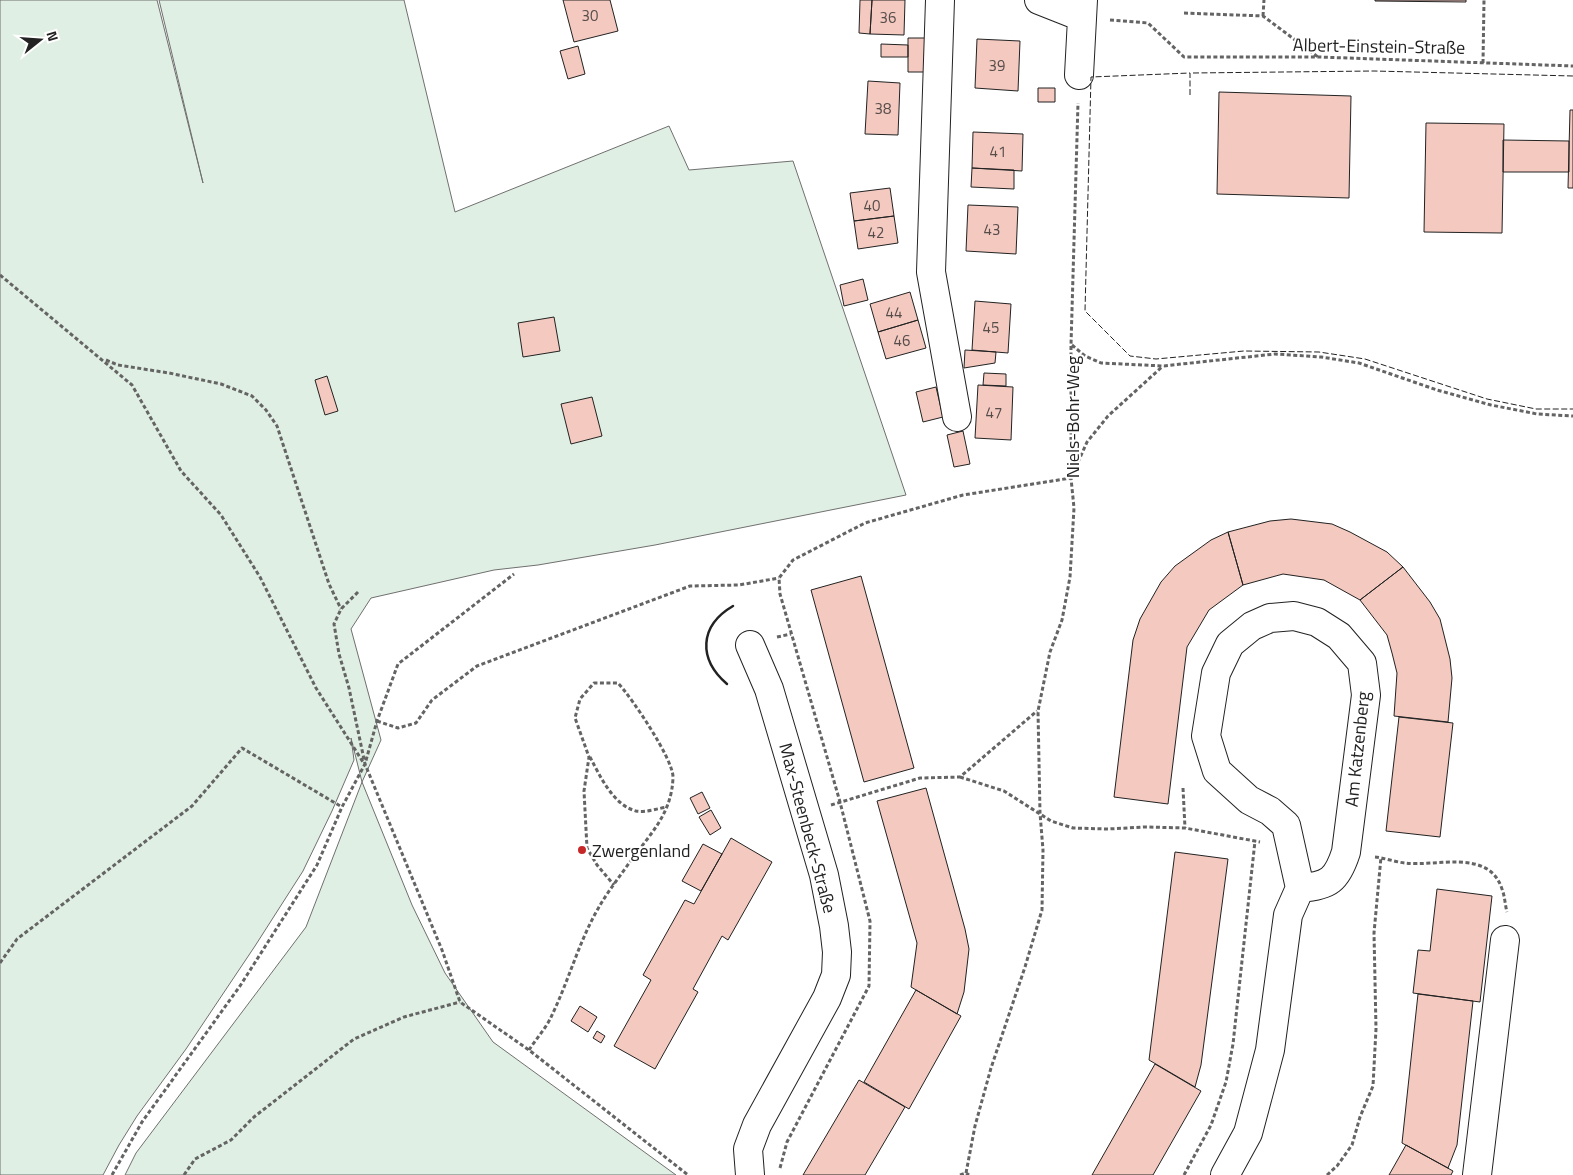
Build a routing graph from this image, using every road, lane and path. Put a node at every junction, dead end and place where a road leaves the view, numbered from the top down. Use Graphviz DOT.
graph roads {
  1 [pos="940,0"];
  2 [pos="1039,0"];
  3 [pos="1264,0"];
  4 [pos="1484,0"];
  5 [pos="1083,9"];
  6 [pos="1184,13"];
  7 [pos="1263,16"];
  8 [pos="1110,20"];
  9 [pos="1318,58"];
  10 [pos="1483,62"];
  11 [pos="1573,66"];
  12 [pos="1079,75"];
  13 [pos="0,275"];
  14 [pos="1071,345"];
  15 [pos="101,359"];
  16 [pos="1163,366"];
  17 [pos="1573,416"];
  18 [pos="957,417"];
  19 [pos="1071,478"];
  20 [pos="786,568"];
  21 [pos="514,574"];
  22 [pos="779,578"];
  23 [pos="358,592"];
  24 [pos="341,609"];
  25 [pos="750,645"];
  26 [pos="1038,711"];
  27 [pos="377,721"];
  28 [pos="589,757"];
  29 [pos="365,764"];
  30 [pos="960,777"];
  31 [pos="1183,788"];
  32 [pos="342,807"];
  33 [pos="668,807"];
  34 [pos="805,812"];
  35 [pos="1040,813"];
  36 [pos="1185,828"];
  37 [pos="1255,841"];
  38 [pos="1292,847"];
  39 [pos="1346,852"];
  40 [pos="1381,858"];
  41 [pos="614,885"];
  42 [pos="1300,888"];
  43 [pos="1505,940"];
  44 [pos="0,963"];
  45 [pos="460,1002"];
  46 [pos="529,1050"];
  47 [pos="967,1174"];
  48 [pos="112,1175"];
  49 [pos="184,1175"];
  50 [pos="688,1175"];
  51 [pos="750,1175"];
  52 [pos="960,1175"];
  53 [pos="1184,1175"];
  54 [pos="1225,1175"];
  55 [pos="1328,1175"];
  56 [pos="1477,1175"];
  1 -- 18 [label="street"];
  2 -- 5 [label="street"];
  3 -- 7 [label="path"];
  4 -- 10 [label="path"];
  5 -- 12 [label="street"];
  6 -- 7 [label="path"];
  7 -- 9 [label="path"];
  8 -- 9 [label="path, Albert-Einstein-Straße"];
  9 -- 10 [label="path, Albert-Einstein-Straße"];
  10 -- 11 [label="path, Albert-Einstein-Straße"];
  12 -- 14 [label="path, Niels-Bohr-Weg"];
  13 -- 15 [label="path"];
  14 -- 16 [label="path"];
  14 -- 19 [label="path, Niels-Bohr-Weg"];
  15 -- 24 [label="path"];
  15 -- 29 [label="path"];
  16 -- 17 [label="path"];
  16 -- 19 [label="path"];
  19 -- 20 [label="path"];
  19 -- 26 [label="path, Niels-Bohr-Weg"];
  21 -- 27 [label="path"];
  22 -- 27 [label="path"];
  23 -- 24 [label="path"];
  24 -- 29 [label="path"];
  25 -- 34 [label="street, Max-Steenbeck-Straße"];
  26 -- 30 [label="path"];
  26 -- 35 [label="path, Niels-Bohr-Weg"];
  27 -- 29 [label="path"];
  28 -- 33 [label="path"];
  28 -- 33 [label="path"];
  28 -- 41 [label="path"];
  29 -- 32 [label="path"];
  29 -- 45 [label="path"];
  30 -- 34 [label="path"];
  30 -- 35 [label="path"];
  31 -- 36 [label="path"];
  32 -- 44 [label="path"];
  32 -- 48 [label="path"];
  33 -- 41 [label="path"];
  34 -- 51 [label="street, Max-Steenbeck-Straße"];
  35 -- 36 [label="path"];
  35 -- 47 [label="path, Niels-Bohr-Weg"];
  36 -- 37 [label="path"];
  37 -- 38 [label="path"];
  37 -- 53 [label="path"];
  38 -- 39 [label="street, Am Katzenberg"];
  38 -- 42 [label="street, Am Katzenberg"];
  39 -- 40 [label="path"];
  39 -- 42 [label="street, Am Katzenberg"];
  40 -- 43 [label="path"];
  40 -- 55 [label="path"];
  41 -- 46 [label="path"];
  42 -- 54 [label="street"];
  43 -- 56 [label="street"];
  45 -- 46 [label="path"];
  45 -- 49 [label="path"];
  46 -- 50 [label="path"];
  47 -- 52 [label="path"];
}
